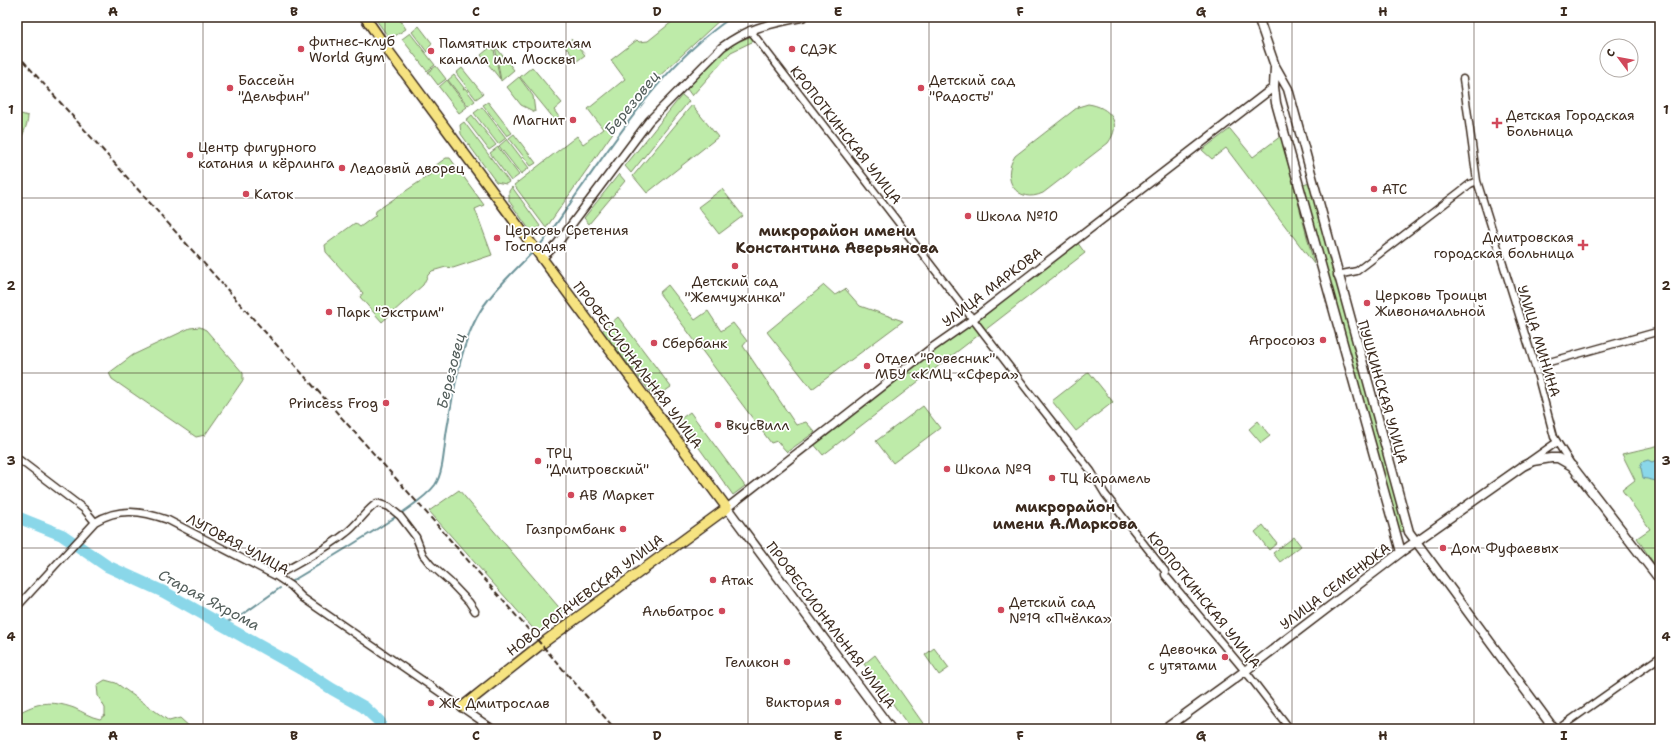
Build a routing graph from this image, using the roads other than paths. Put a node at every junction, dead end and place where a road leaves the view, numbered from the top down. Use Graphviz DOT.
graph roads {
  1 [pos="365,17"];
  2 [pos="803,17"];
  3 [pos="1258,17"];
  4 [pos="750,30"];
  5 [pos="1275,66"];
  6 [pos="1463,79"];
  7 [pos="1286,84"];
  8 [pos="1274,87"];
  9 [pos="1312,177"];
  10 [pos="1298,180"];
  11 [pos="1477,181"];
  12 [pos="537,252"];
  13 [pos="1337,275"];
  14 [pos="973,319"];
  15 [pos="1660,331"];
  16 [pos="1535,366"];
  17 [pos="1557,442"];
  18 [pos="17,458"];
  19 [pos="1523,466"];
  20 [pos="1572,466"];
  21 [pos="727,508"];
  22 [pos="95,522"];
  23 [pos="1396,530"];
  24 [pos="1415,542"];
  25 [pos="1401,552"];
  26 [pos="276,576"];
  27 [pos="1660,580"];
  28 [pos="17,607"];
  29 [pos="475,611"];
  30 [pos="1660,657"];
  31 [pos="1245,671"];
  32 [pos="462,707"];
  33 [pos="493,729"];
  34 [pos="891,729"];
  35 [pos="1165,729"];
  36 [pos="1290,729"];
  37 [pos="1554,729"];
  38 [pos="1558,729"];
  1 -- 12 [label="main road, ПРОФЕССИОНАЛЬНАЯ УЛИЦА"];
  2 -- 4 [label="street"];
  3 -- 5 [label="main road, ПУШКИНСКАЯ УЛИЦА"];
  4 -- 12 [label="street"];
  4 -- 14 [label="street, КРОПОТКИНСКАЯ УЛИЦА"];
  5 -- 7 [label="main road, ПУШКИНСКАЯ УЛИЦА"];
  5 -- 8 [label="main road, ПУШКИНСКАЯ УЛИЦА"];
  6 -- 11 [label="street, УЛИЦА МИНИНА"];
  7 -- 8 [label="main road"];
  7 -- 9 [label="main road, ПУШКИНСКАЯ УЛИЦА"];
  8 -- 10 [label="main road, ПУШКИНСКАЯ УЛИЦА"];
  8 -- 14 [label="street, УЛИЦА МАРКОВА"];
  9 -- 10 [label="main road"];
  9 -- 13 [label="main road, ПУШКИНСКАЯ УЛИЦА"];
  10 -- 23 [label="main road, ПУШКИНСКАЯ УЛИЦА"];
  11 -- 13 [label="street"];
  11 -- 16 [label="street, УЛИЦА МИНИНА"];
  12 -- 21 [label="main road, ПРОФЕССИОНАЛЬНАЯ УЛИЦА"];
  13 -- 24 [label="main road, ПУШКИНСКАЯ УЛИЦА"];
  14 -- 21 [label="street, УЛИЦА МАРКОВА"];
  14 -- 31 [label="street, КРОПОТКИНСКАЯ УЛИЦА"];
  15 -- 16 [label="street"];
  16 -- 17 [label="street, УЛИЦА МИНИНА"];
  17 -- 19 [label="street, УЛИЦА СЕМЕНЮКА"];
  17 -- 20 [label="street, УЛИЦА МИНИНА"];
  18 -- 22 [label="street"];
  19 -- 20 [label="main road, УЛИЦА СЕМЕНЮКА"];
  19 -- 24 [label="main road, УЛИЦА СЕМЕНЮКА"];
  20 -- 27 [label="main road, УЛИЦА МИНИНА"];
  21 -- 32 [label="main road, НОВО-РОГАЧЕВСКАЯ УЛИЦА"];
  21 -- 34 [label="main road, ПРОФЕССИОНАЛЬНАЯ УЛИЦА"];
  22 -- 26 [label="street, ЛУГОВАЯ УЛИЦА"];
  22 -- 28 [label="street, ЛУГОВАЯ УЛИЦА"];
  23 -- 24 [label="main road, ПУШКИНСКАЯ УЛИЦА"];
  23 -- 25 [label="main road, ПУШКИНСКАЯ УЛИЦА"];
  24 -- 25 [label="main road, УЛИЦА СЕМЕНЮКА"];
  24 -- 37 [label="main road, ПУШКИНСКАЯ УЛИЦА"];
  25 -- 31 [label="main road, УЛИЦА СЕМЕНЮКА"];
  26 -- 29 [label="street"];
  26 -- 32 [label="street, ЛУГОВАЯ УЛИЦА"];
  30 -- 38 [label="street"];
  31 -- 35 [label="main road, УЛИЦА СЕМЕНЮКА"];
  31 -- 36 [label="street, КРОПОТКИНСКАЯ УЛИЦА"];
  32 -- 33 [label="street, ЛУГОВАЯ УЛИЦА"];
}
